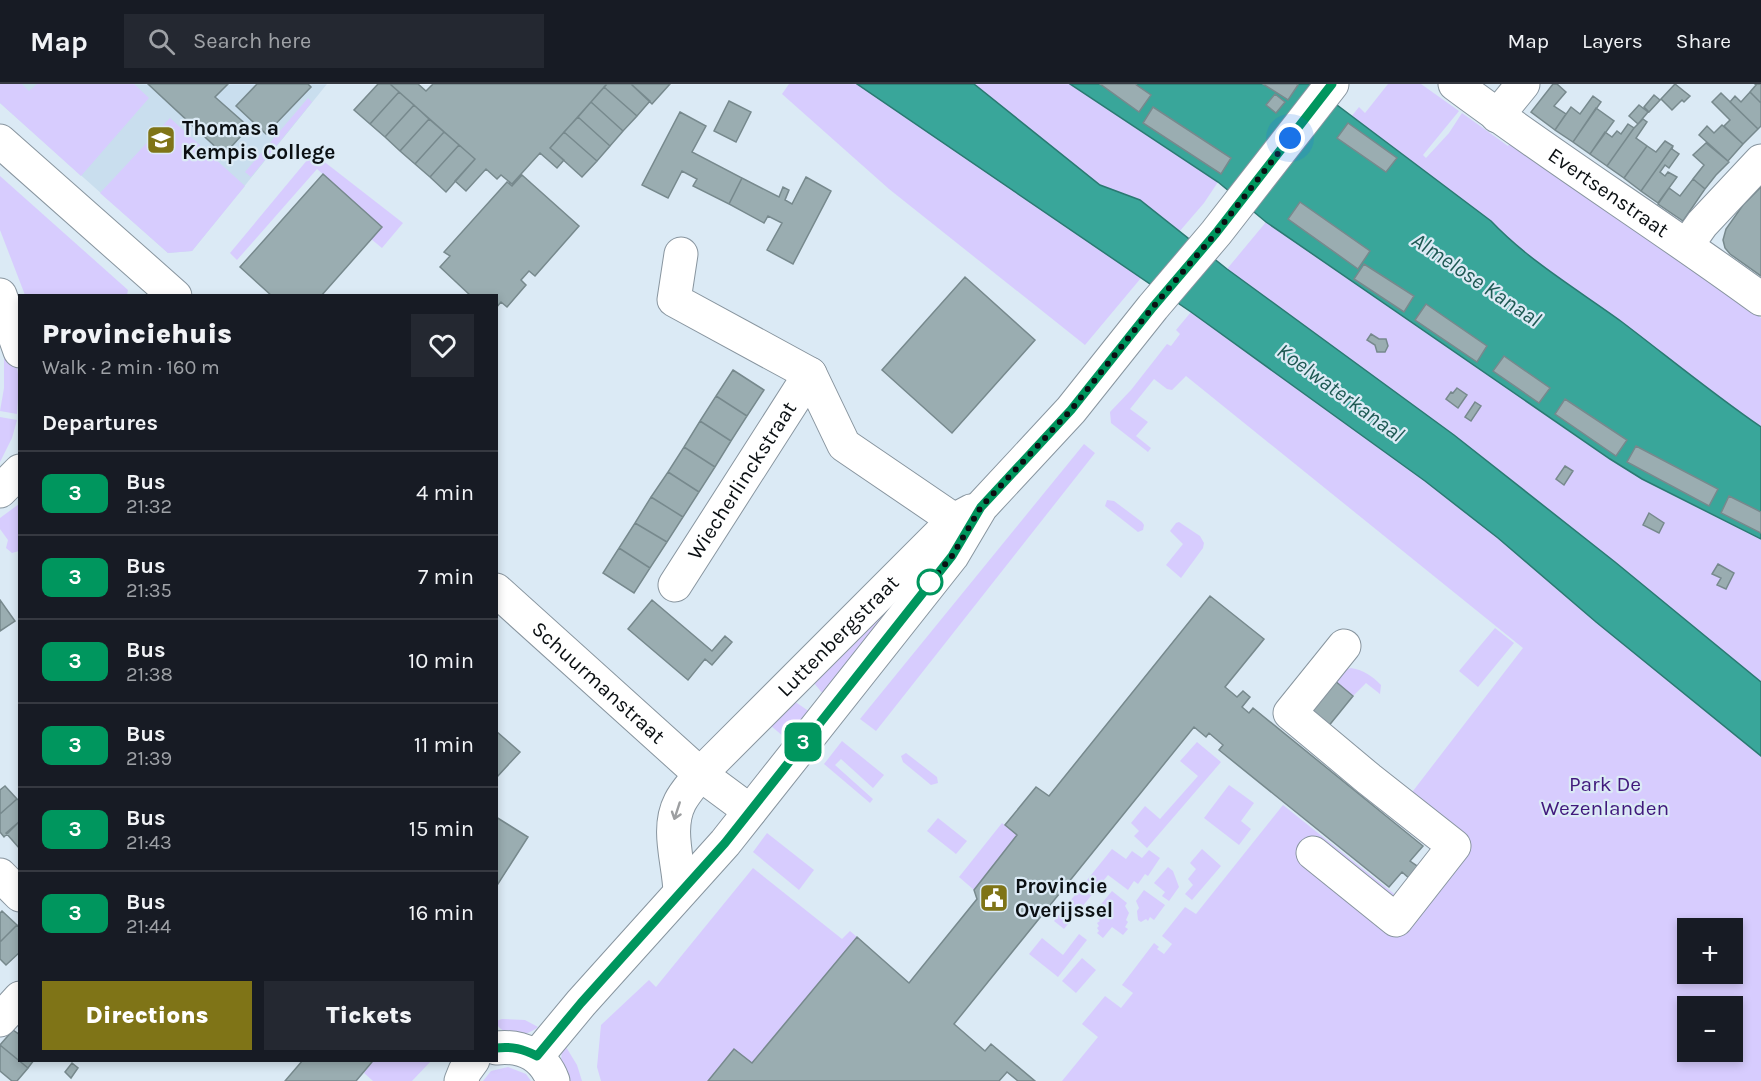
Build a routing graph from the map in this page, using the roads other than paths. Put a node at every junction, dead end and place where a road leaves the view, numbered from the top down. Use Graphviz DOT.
graph roads {
  1 [pos="1455,84"];
  2 [pos="1523,84"];
  3 [pos="1330,86"];
  4 [pos="1497,116"];
  5 [pos="0,141"];
  6 [pos="1761,161"];
  7 [pos="1687,245"];
  8 [pos="681,254"];
  9 [pos="173,294"];
  10 [pos="0,295"];
  11 [pos="1761,299"];
  12 [pos="18,345"];
  13 [pos="810,374"];
  14 [pos="18,473"];
  15 [pos="0,491"];
  16 [pos="968,513"];
  17 [pos="675,585"];
  18 [pos="498,592"];
  19 [pos="1344,646"];
  20 [pos="700,774"];
  21 [pos="750,811"];
  22 [pos="1313,853"];
  23 [pos="0,875"];
  24 [pos="680,892"];
  25 [pos="18,893"];
  26 [pos="18,1000"];
  27 [pos="0,1020"];
  28 [pos="498,1048"];
  29 [pos="472,1062"];
  30 [pos="545,1069"];
  31 [pos="461,1081"];
  1 -- 4 [label="main road, Evertsenstraat"];
  2 -- 4 [label="main road"];
  3 -- 16 [label="main road, Luttenbergstraat"];
  4 -- 7 [label="main road, Evertsenstraat"];
  5 -- 9 [label="main road"];
  6 -- 7 [label="main road"];
  7 -- 11 [label="main road, Evertsenstraat"];
  8 -- 13 [label="main road"];
  10 -- 12 [label="main road"];
  13 -- 16 [label="main road, Wiecherlinckstraat"];
  13 -- 17 [label="main road, Wiecherlinckstraat"];
  14 -- 15 [label="main road"];
  16 -- 20 [label="main road, Luttenbergstraat"];
  16 -- 21 [label="main road, Luttenbergstraat"];
  18 -- 20 [label="main road, Schuurmanstraat"];
  19 -- 22 [label="main road"];
  20 -- 21 [label="main road"];
  20 -- 24 [label="main road, Luttenbergstraat, one-way"];
  21 -- 24 [label="main road, Luttenbergstraat"];
  23 -- 25 [label="main road"];
  24 -- 30 [label="main road, Luttenbergstraat"];
  26 -- 27 [label="main road"];
  28 -- 30 [label="main road, Luttenbergstraat"];
  29 -- 31 [label="main road"];
}
